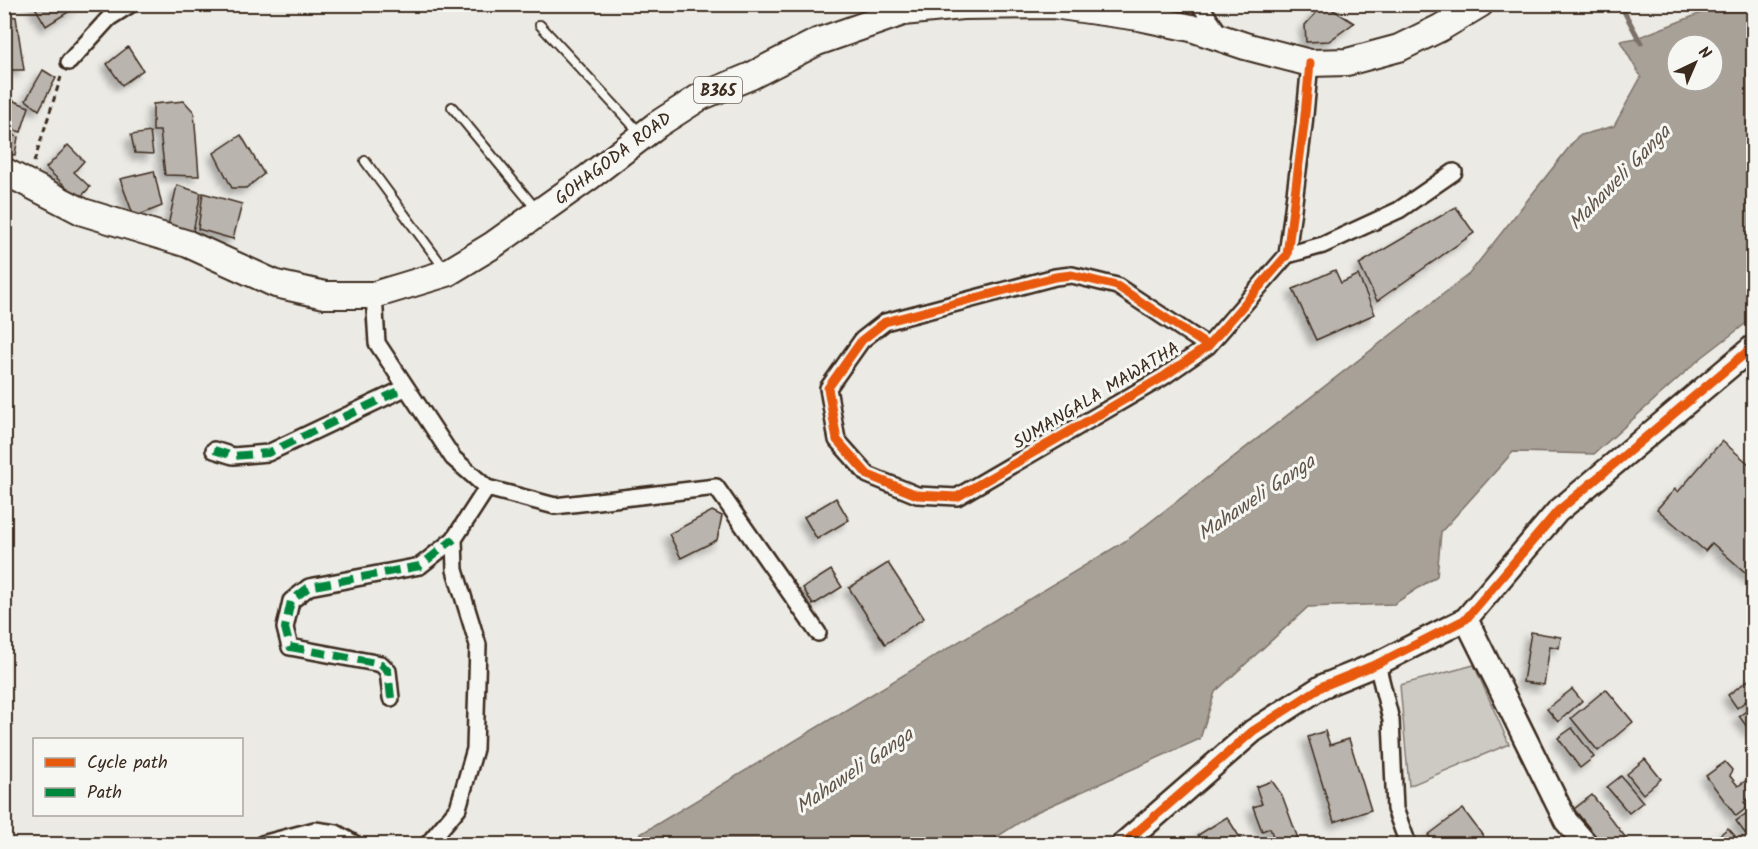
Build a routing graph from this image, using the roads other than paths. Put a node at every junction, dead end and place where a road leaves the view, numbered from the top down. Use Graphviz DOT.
graph roads {
  1 [pos="131,4"];
  2 [pos="1199,4"];
  3 [pos="1480,4"];
  4 [pos="1053,5"];
  5 [pos="540,25"];
  6 [pos="1222,37"];
  7 [pos="69,62"];
  8 [pos="1310,63"];
  9 [pos="452,107"];
  10 [pos="642,136"];
  11 [pos="365,160"];
  12 [pos="4,171"];
  13 [pos="1454,172"];
  14 [pos="539,213"];
  15 [pos="1287,255"];
  16 [pos="447,273"];
  17 [pos="374,295"];
  18 [pos="1208,346"];
  19 [pos="1754,346"];
  20 [pos="405,388"];
  21 [pos="214,450"];
  22 [pos="487,488"];
  23 [pos="454,539"];
  24 [pos="1466,620"];
  25 [pos="818,633"];
  26 [pos="1377,664"];
  27 [pos="391,698"];
  28 [pos="262,844"];
  29 [pos="355,844"];
  30 [pos="428,844"];
  31 [pos="1122,844"];
  32 [pos="1408,844"];
  33 [pos="1586,844"];
  1 -- 7 [label="street"];
  2 -- 6 [label="street"];
  3 -- 8 [label="main road, GOHAGODA ROAD / B365"];
  4 -- 6 [label="main road, GOHAGODA ROAD / B365"];
  4 -- 10 [label="main road, GOHAGODA ROAD / B365"];
  5 -- 10 [label="lane"];
  6 -- 8 [label="main road, GOHAGODA ROAD / B365"];
  8 -- 15 [label="street"];
  9 -- 14 [label="lane"];
  10 -- 14 [label="main road, GOHAGODA ROAD / B365"];
  11 -- 16 [label="lane"];
  12 -- 17 [label="main road, GOHAGODA ROAD / B365"];
  13 -- 15 [label="street"];
  14 -- 16 [label="main road, GOHAGODA ROAD / B365"];
  15 -- 18 [label="street, SUMANGALA MAWATHA"];
  16 -- 17 [label="main road, GOHAGODA ROAD / B365"];
  17 -- 20 [label="street"];
  18 -- 18 [label="street, SUMANGALA MAWATHA"];
  19 -- 24 [label="street"];
  20 -- 21 [label="street"];
  20 -- 22 [label="street"];
  22 -- 23 [label="street"];
  22 -- 25 [label="street"];
  23 -- 27 [label="street"];
  23 -- 30 [label="street"];
  24 -- 26 [label="street"];
  24 -- 33 [label="street"];
  26 -- 31 [label="street"];
  26 -- 32 [label="street"];
  28 -- 29 [label="street"];
}
